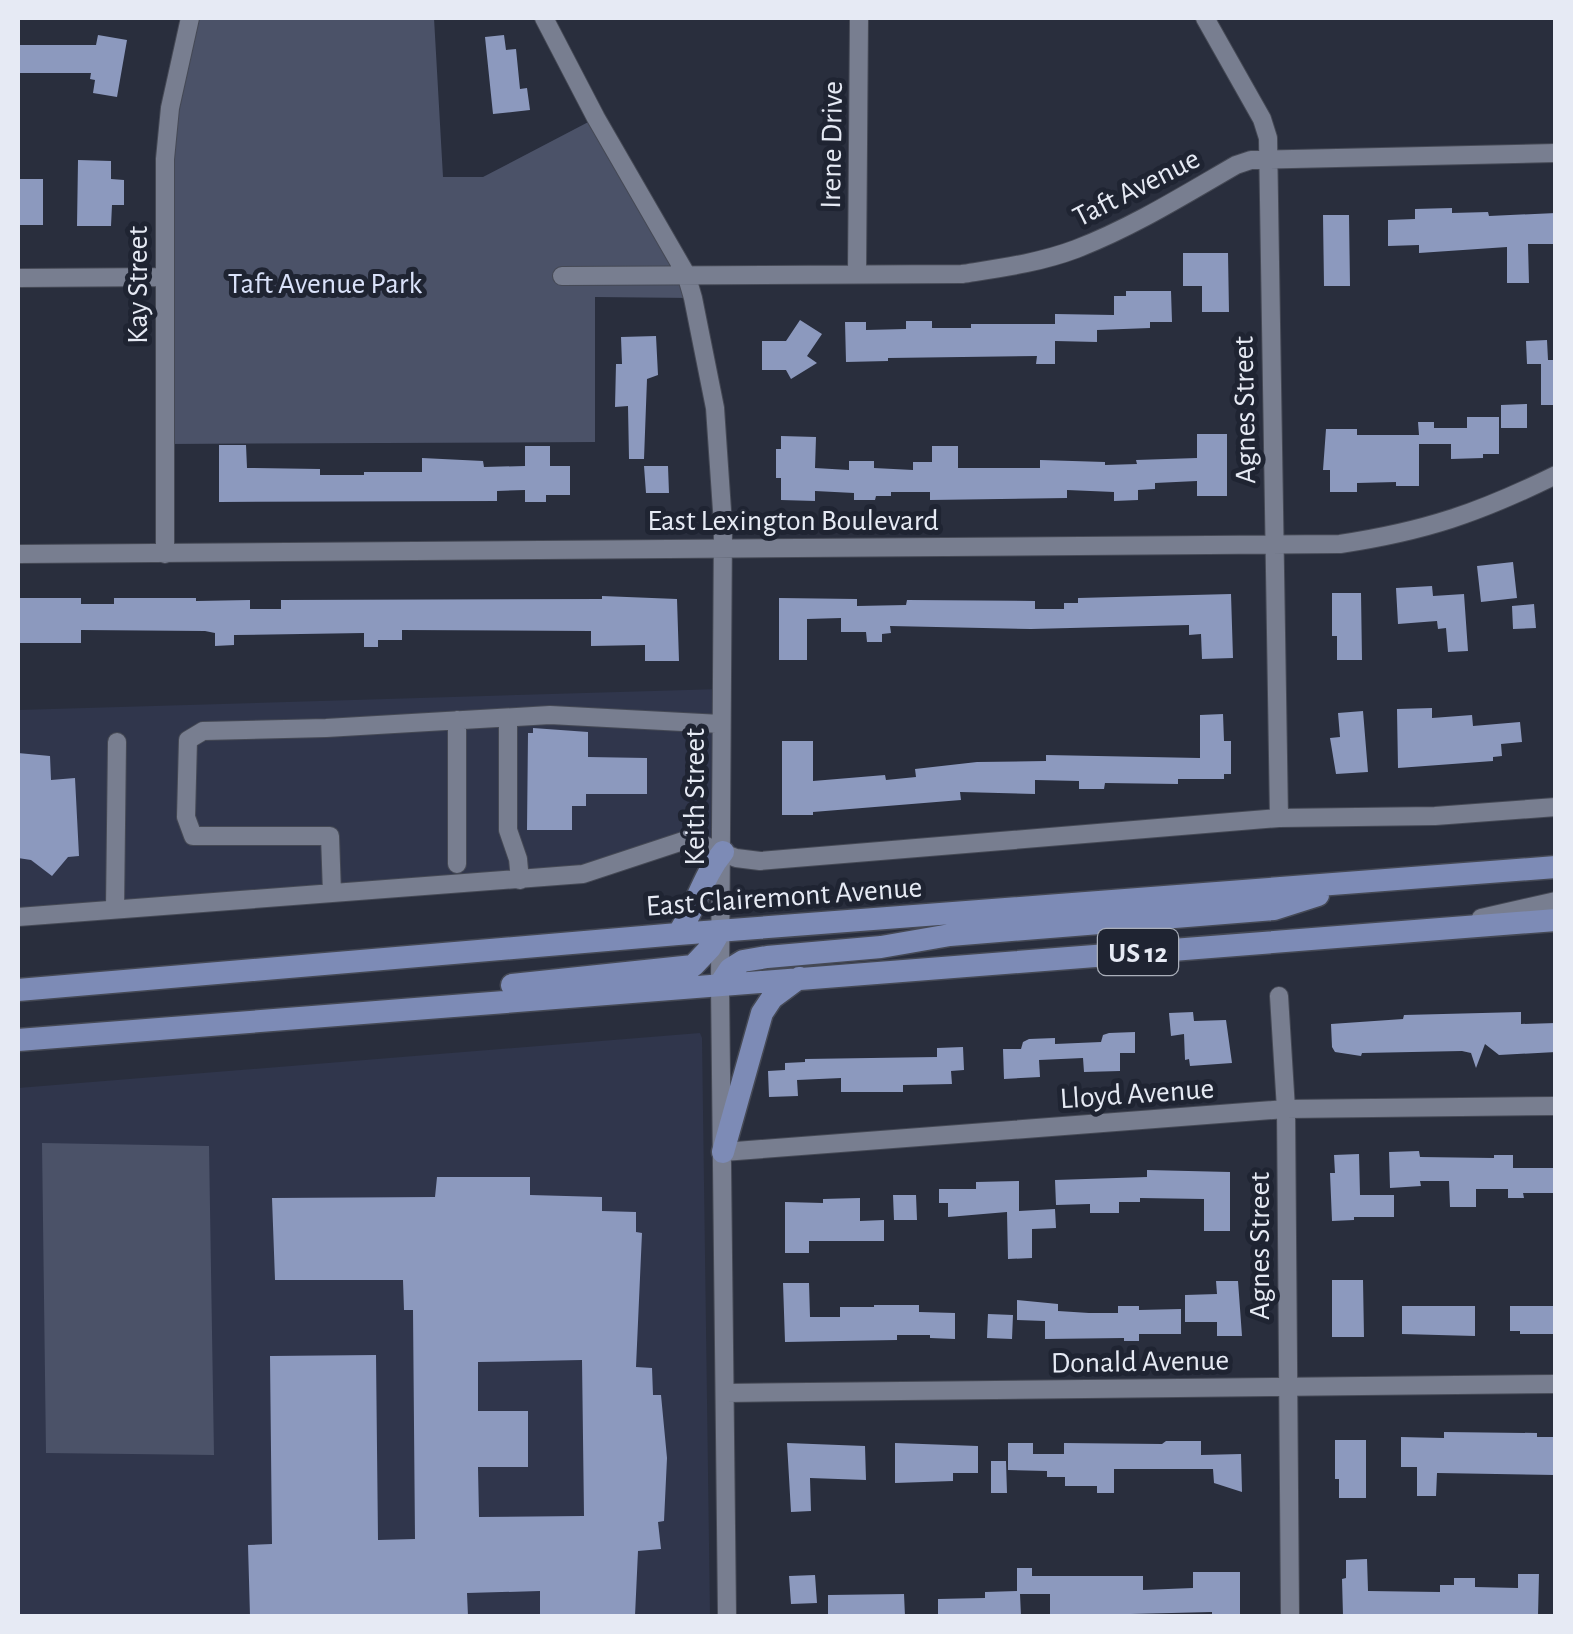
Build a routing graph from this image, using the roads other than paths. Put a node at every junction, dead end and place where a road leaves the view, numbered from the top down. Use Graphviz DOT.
graph roads {
  1 [pos="190,18"];
  2 [pos="544,18"];
  3 [pos="859,18"];
  4 [pos="1205,18"];
  5 [pos="1556,153"];
  6 [pos="1268,159"];
  7 [pos="857,273"];
  8 [pos="686,274"];
  9 [pos="562,276"];
  10 [pos="165,277"];
  11 [pos="18,278"];
  12 [pos="1556,475"];
  13 [pos="1274,545"];
  14 [pos="723,549"];
  15 [pos="18,554"];
  16 [pos="165,554"];
  17 [pos="508,718"];
  18 [pos="456,720"];
  19 [pos="721,724"];
  20 [pos="117,742"];
  21 [pos="1556,807"];
  22 [pos="1279,818"];
  23 [pos="723,852"];
  24 [pos="456,864"];
  25 [pos="1556,867"];
  26 [pos="520,880"];
  27 [pos="1354,883"];
  28 [pos="332,893"];
  29 [pos="1556,901"];
  30 [pos="115,909"];
  31 [pos="18,917"];
  32 [pos="1556,920"];
  33 [pos="1437,929"];
  34 [pos="720,931"];
  35 [pos="678,934"];
  36 [pos="801,977"];
  37 [pos="72,984"];
  38 [pos="720,984"];
  39 [pos="18,990"];
  40 [pos="1279,996"];
  41 [pos="18,1004"];
  42 [pos="415,1008"];
  43 [pos="18,1040"];
  44 [pos="1556,1106"];
  45 [pos="1286,1109"];
  46 [pos="724,1152"];
  47 [pos="1556,1384"];
  48 [pos="1286,1387"];
  49 [pos="726,1393"];
  50 [pos="728,1616"];
  51 [pos="1290,1616"];
  1 -- 10 [label="street, Kay Street"];
  2 -- 8 [label="street, Keith Street"];
  3 -- 7 [label="street, Irene Drive"];
  4 -- 6 [label="street, Agnes Street"];
  5 -- 6 [label="street, Taft Avenue"];
  6 -- 7 [label="street, Taft Avenue"];
  6 -- 13 [label="street, Agnes Street"];
  7 -- 8 [label="street, Taft Avenue"];
  8 -- 9 [label="street, Taft Avenue"];
  8 -- 14 [label="street, Keith Street"];
  10 -- 11 [label="street"];
  10 -- 16 [label="street, Kay Street"];
  12 -- 13 [label="street, East Lexington Boulevard"];
  13 -- 14 [label="street, East Lexington Boulevard"];
  13 -- 22 [label="street, Agnes Street"];
  14 -- 16 [label="street, East Lexington Boulevard"];
  14 -- 19 [label="street, Keith Street"];
  15 -- 16 [label="street, East Lexington Boulevard"];
  17 -- 18 [label="street"];
  17 -- 19 [label="street"];
  17 -- 26 [label="street"];
  18 -- 24 [label="street"];
  18 -- 28 [label="street"];
  19 -- 23 [label="street, Keith Street"];
  20 -- 30 [label="street"];
  21 -- 22 [label="street"];
  22 -- 23 [label="street"];
  23 -- 26 [label="street"];
  23 -- 34 [label="street, Keith Street"];
  23 -- 35 [label="main road"];
  25 -- 27 [label="main road, East Clairemont Avenue / US 12"];
  26 -- 28 [label="street"];
  27 -- 34 [label="main road, East Clairemont Avenue / US 12"];
  27 -- 38 [label="main road"];
  28 -- 30 [label="street"];
  29 -- 33 [label="street"];
  30 -- 31 [label="street"];
  32 -- 33 [label="main road, US 12"];
  33 -- 36 [label="main road, US 12"];
  34 -- 35 [label="main road, East Clairemont Avenue / US 12"];
  34 -- 38 [label="street, Keith Street"];
  34 -- 42 [label="main road"];
  35 -- 37 [label="main road, East Clairemont Avenue / US 12"];
  36 -- 38 [label="main road, US 12"];
  36 -- 46 [label="main road"];
  37 -- 39 [label="main road, East Clairemont Avenue / US 12"];
  37 -- 41 [label="main road"];
  38 -- 42 [label="main road, US 12"];
  38 -- 46 [label="street, Keith Street"];
  40 -- 45 [label="street, Agnes Street"];
  42 -- 43 [label="main road, US 12"];
  44 -- 45 [label="street, Lloyd Avenue"];
  45 -- 46 [label="street, Lloyd Avenue"];
  45 -- 48 [label="street, Agnes Street"];
  46 -- 49 [label="street, Keith Street"];
  47 -- 48 [label="street, Donald Avenue"];
  48 -- 49 [label="street, Donald Avenue"];
  48 -- 51 [label="street, Agnes Street"];
  49 -- 50 [label="street, Keith Street"];
}
